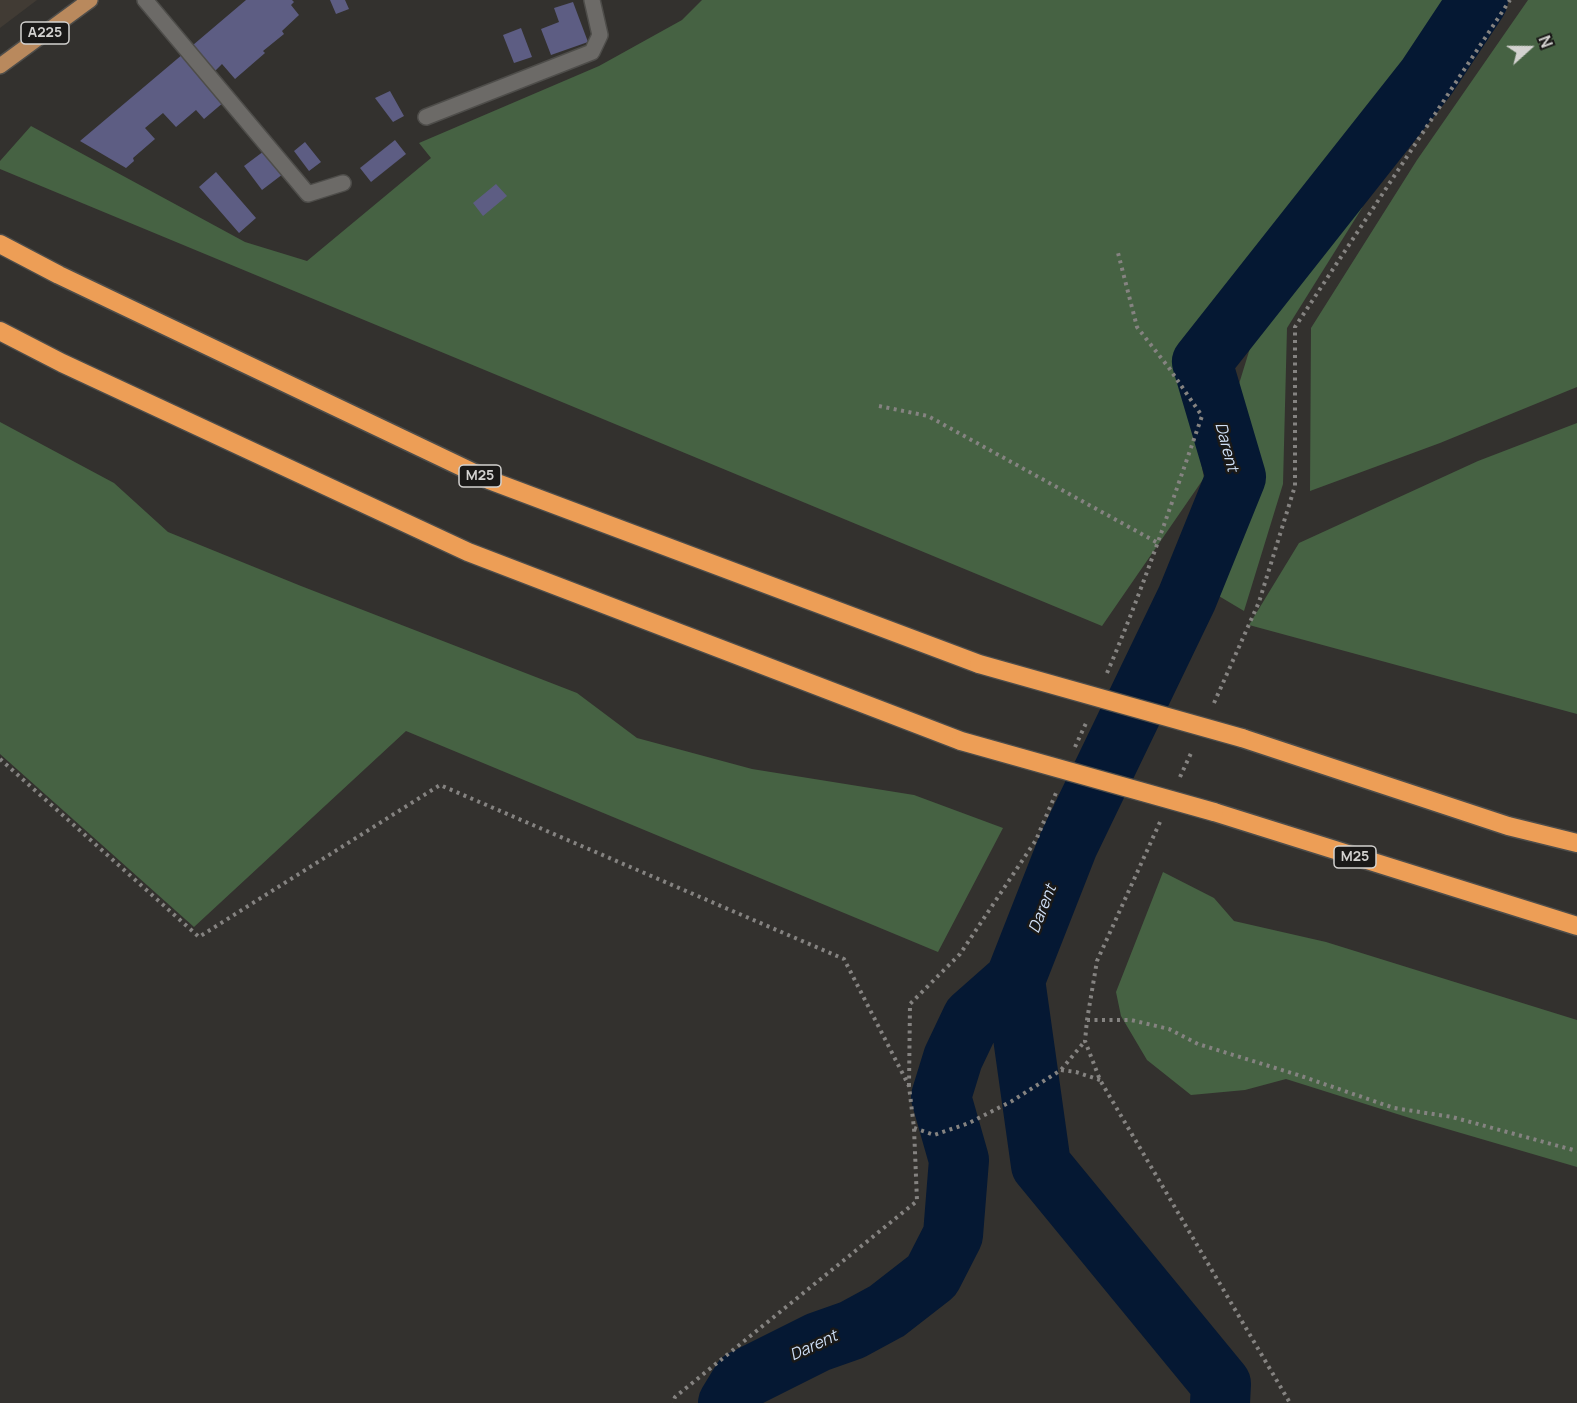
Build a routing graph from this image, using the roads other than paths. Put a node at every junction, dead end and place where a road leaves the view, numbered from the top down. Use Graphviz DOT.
graph roads {
  1 [pos="90,0"];
  2 [pos="145,0"];
  3 [pos="592,0"];
  4 [pos="0,66"];
  5 [pos="426,117"];
  6 [pos="343,183"];
  7 [pos="0,244"];
  8 [pos="0,331"];
  9 [pos="1508,826"];
  10 [pos="1577,830"];
  11 [pos="1577,843"];
  12 [pos="1497,902"];
  13 [pos="1577,920"];
  14 [pos="1577,926"];
  1 -- 4 [label="main road, A225"];
  2 -- 6 [label="lane"];
  3 -- 5 [label="lane"];
  7 -- 9 [label="highway, M25, bridge"];
  8 -- 12 [label="highway, M25, bridge"];
  9 -- 10 [label="highway, M25"];
  9 -- 11 [label="highway, M25"];
  12 -- 13 [label="highway, M25"];
  12 -- 14 [label="highway, M25"];
}
